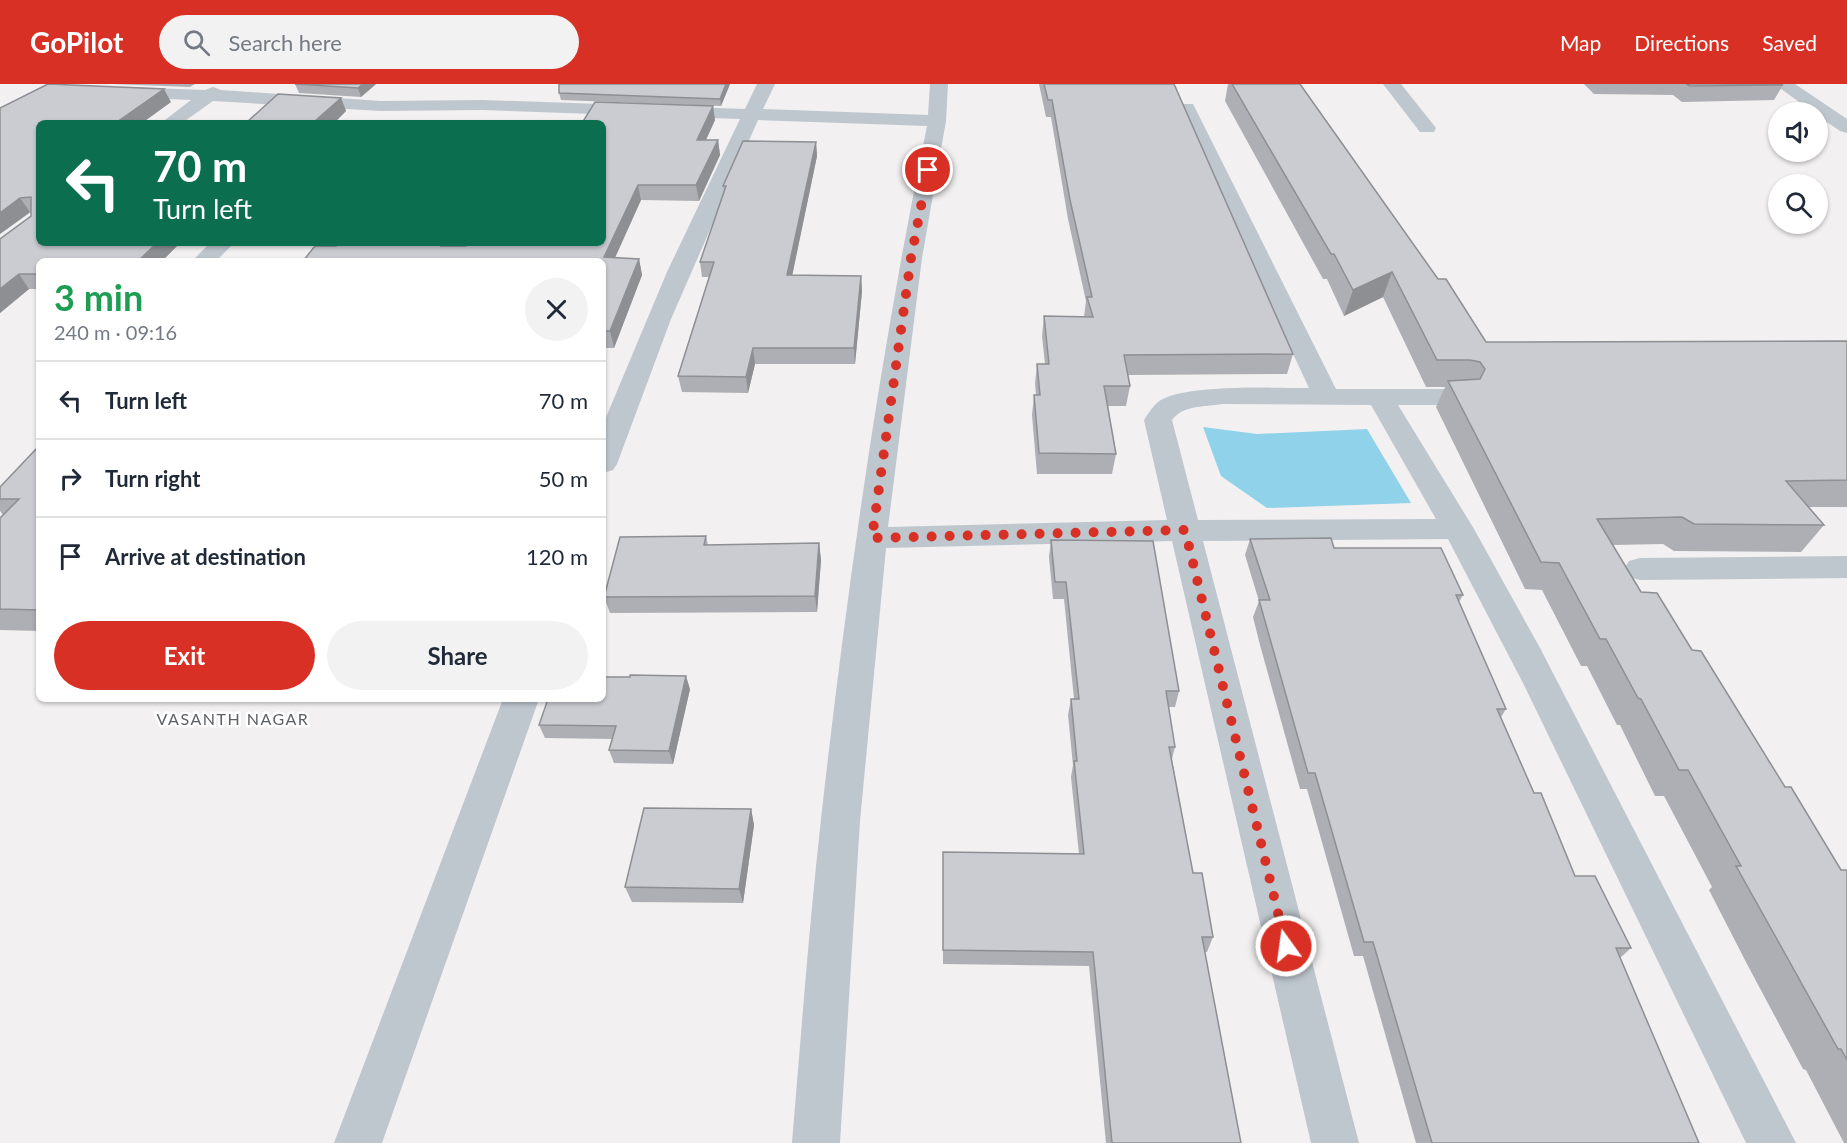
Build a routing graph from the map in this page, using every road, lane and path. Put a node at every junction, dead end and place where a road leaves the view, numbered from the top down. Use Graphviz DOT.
graph roads {
  1 [pos="224,84"];
  2 [pos="765,84"];
  3 [pos="939,84"];
  4 [pos="1392,84"];
  5 [pos="1783,84"];
  6 [pos="100,92"];
  7 [pos="397,92"];
  8 [pos="583,92"];
  9 [pos="208,95"];
  10 [pos="381,106"];
  11 [pos="1187,108"];
  12 [pos="751,115"];
  13 [pos="566,116"];
  14 [pos="174,120"];
  15 [pos="365,120"];
  16 [pos="937,121"];
  17 [pos="1847,127"];
  18 [pos="1426,128"];
  19 [pos="220,246"];
  20 [pos="206,258"];
  21 [pos="1326,396"];
  22 [pos="1379,396"];
  23 [pos="1458,397"];
  24 [pos="606,456"];
  25 [pos="1459,529"];
  26 [pos="1185,530"];
  27 [pos="872,538"];
  28 [pos="1847,567"];
  29 [pos="1640,569"];
  30 [pos="520,702"];
  31 [pos="358,1143"];
  32 [pos="816,1143"];
  33 [pos="1335,1143"];
  34 [pos="1772,1143"];
  1 -- 9 [label="street"];
  2 -- 12 [label="street"];
  3 -- 16 [label="street"];
  4 -- 18 [label="street"];
  5 -- 17 [label="street"];
  6 -- 9 [label="street"];
  7 -- 10 [label="street"];
  8 -- 13 [label="street"];
  9 -- 10 [label="street"];
  9 -- 14 [label="street"];
  10 -- 13 [label="street"];
  10 -- 15 [label="street"];
  11 -- 21 [label="street"];
  12 -- 13 [label="street"];
  12 -- 16 [label="street"];
  12 -- 24 [label="street"];
  16 -- 27 [label="street"];
  19 -- 20 [label="street"];
  21 -- 22 [label="street"];
  21 -- 26 [label="street"];
  22 -- 23 [label="street"];
  22 -- 25 [label="street"];
  25 -- 26 [label="street"];
  25 -- 34 [label="street"];
  26 -- 27 [label="street"];
  26 -- 33 [label="street"];
  27 -- 32 [label="street"];
  28 -- 29 [label="street"];
  30 -- 31 [label="street"];
}
